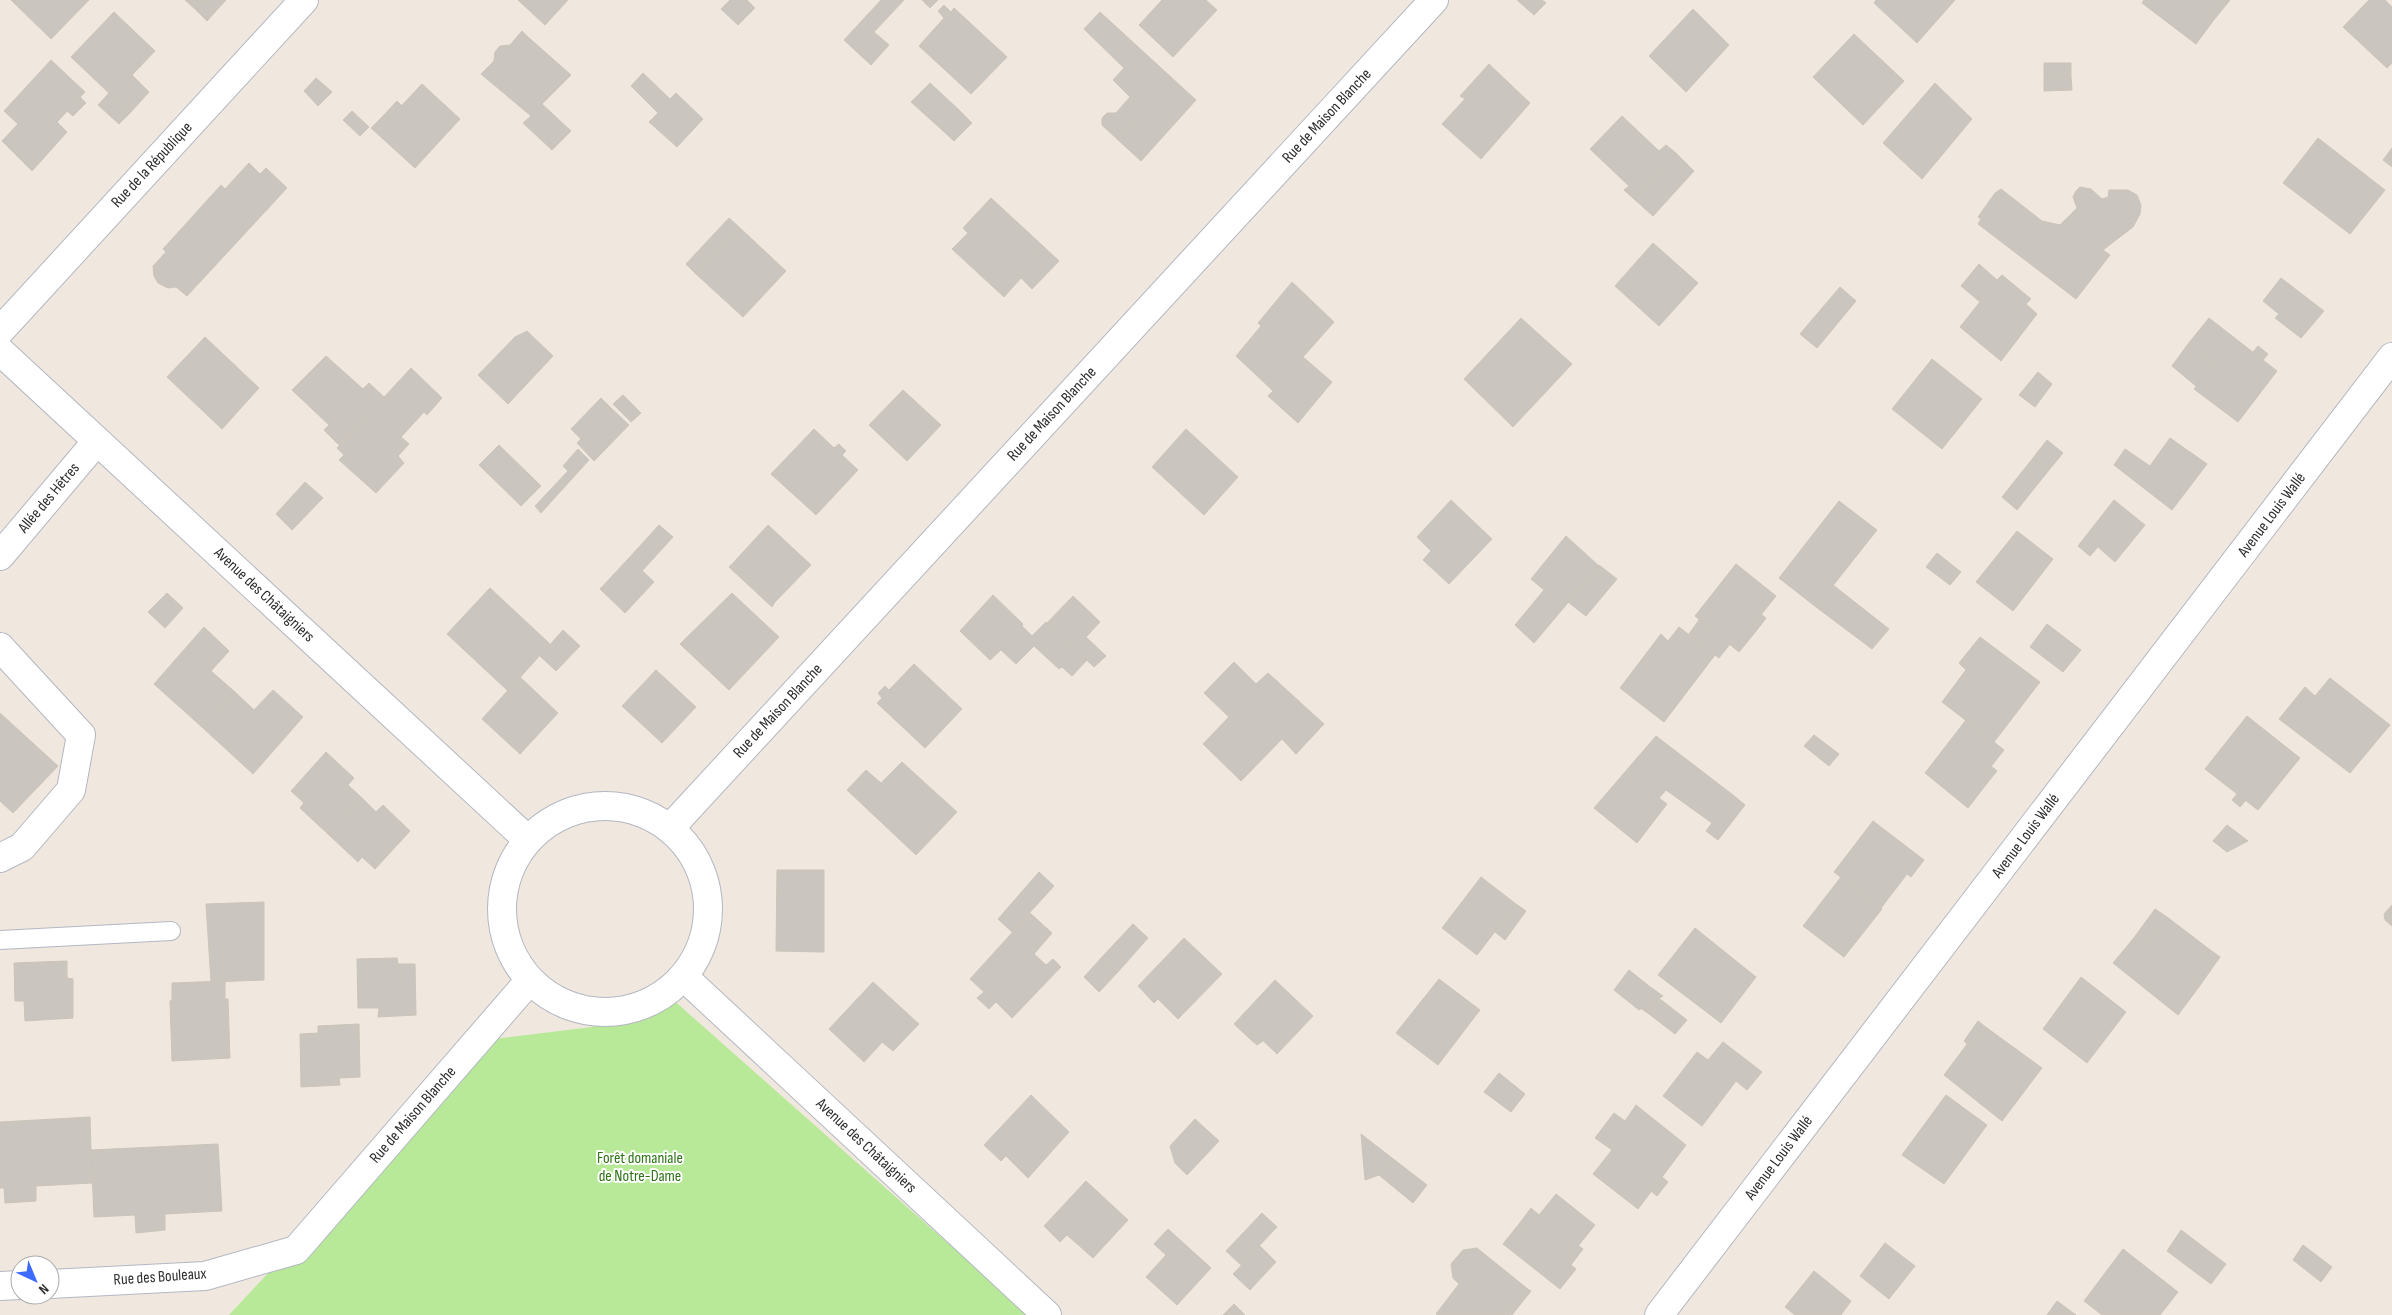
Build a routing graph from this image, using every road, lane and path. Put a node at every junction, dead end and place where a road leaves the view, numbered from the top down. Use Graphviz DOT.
graph roads {
  1 [pos="304,0"];
  2 [pos="1434,0"];
  3 [pos="0,331"];
  4 [pos="0,351"];
  5 [pos="2392,357"];
  6 [pos="98,441"];
  7 [pos="0,556"];
  8 [pos="0,647"];
  9 [pos="671,827"];
  10 [pos="528,840"];
  11 [pos="0,858"];
  12 [pos="171,931"];
  13 [pos="0,940"];
  14 [pos="684,977"];
  15 [pos="530,980"];
  16 [pos="296,1250"];
  17 [pos="60,1283"];
  18 [pos="1047,1315"];
  19 [pos="1659,1315"];
  1 -- 3 [label="street, Rue de la République"];
  2 -- 9 [label="street, Rue de Maison Blanche"];
  4 -- 6 [label="street, Avenue des Châtaigniers"];
  5 -- 19 [label="street, Avenue Louis Wallé"];
  6 -- 7 [label="street, Allée des Hêtres"];
  6 -- 10 [label="street, Avenue des Châtaigniers"];
  8 -- 11 [label="street"];
  9 -- 10 [label="street"];
  9 -- 14 [label="street"];
  10 -- 15 [label="street"];
  12 -- 13 [label="lane"];
  14 -- 15 [label="street"];
  14 -- 18 [label="street, Avenue des Châtaigniers"];
  15 -- 16 [label="street, Rue de Maison Blanche"];
  16 -- 17 [label="street, Rue des Bouleaux"];
}
